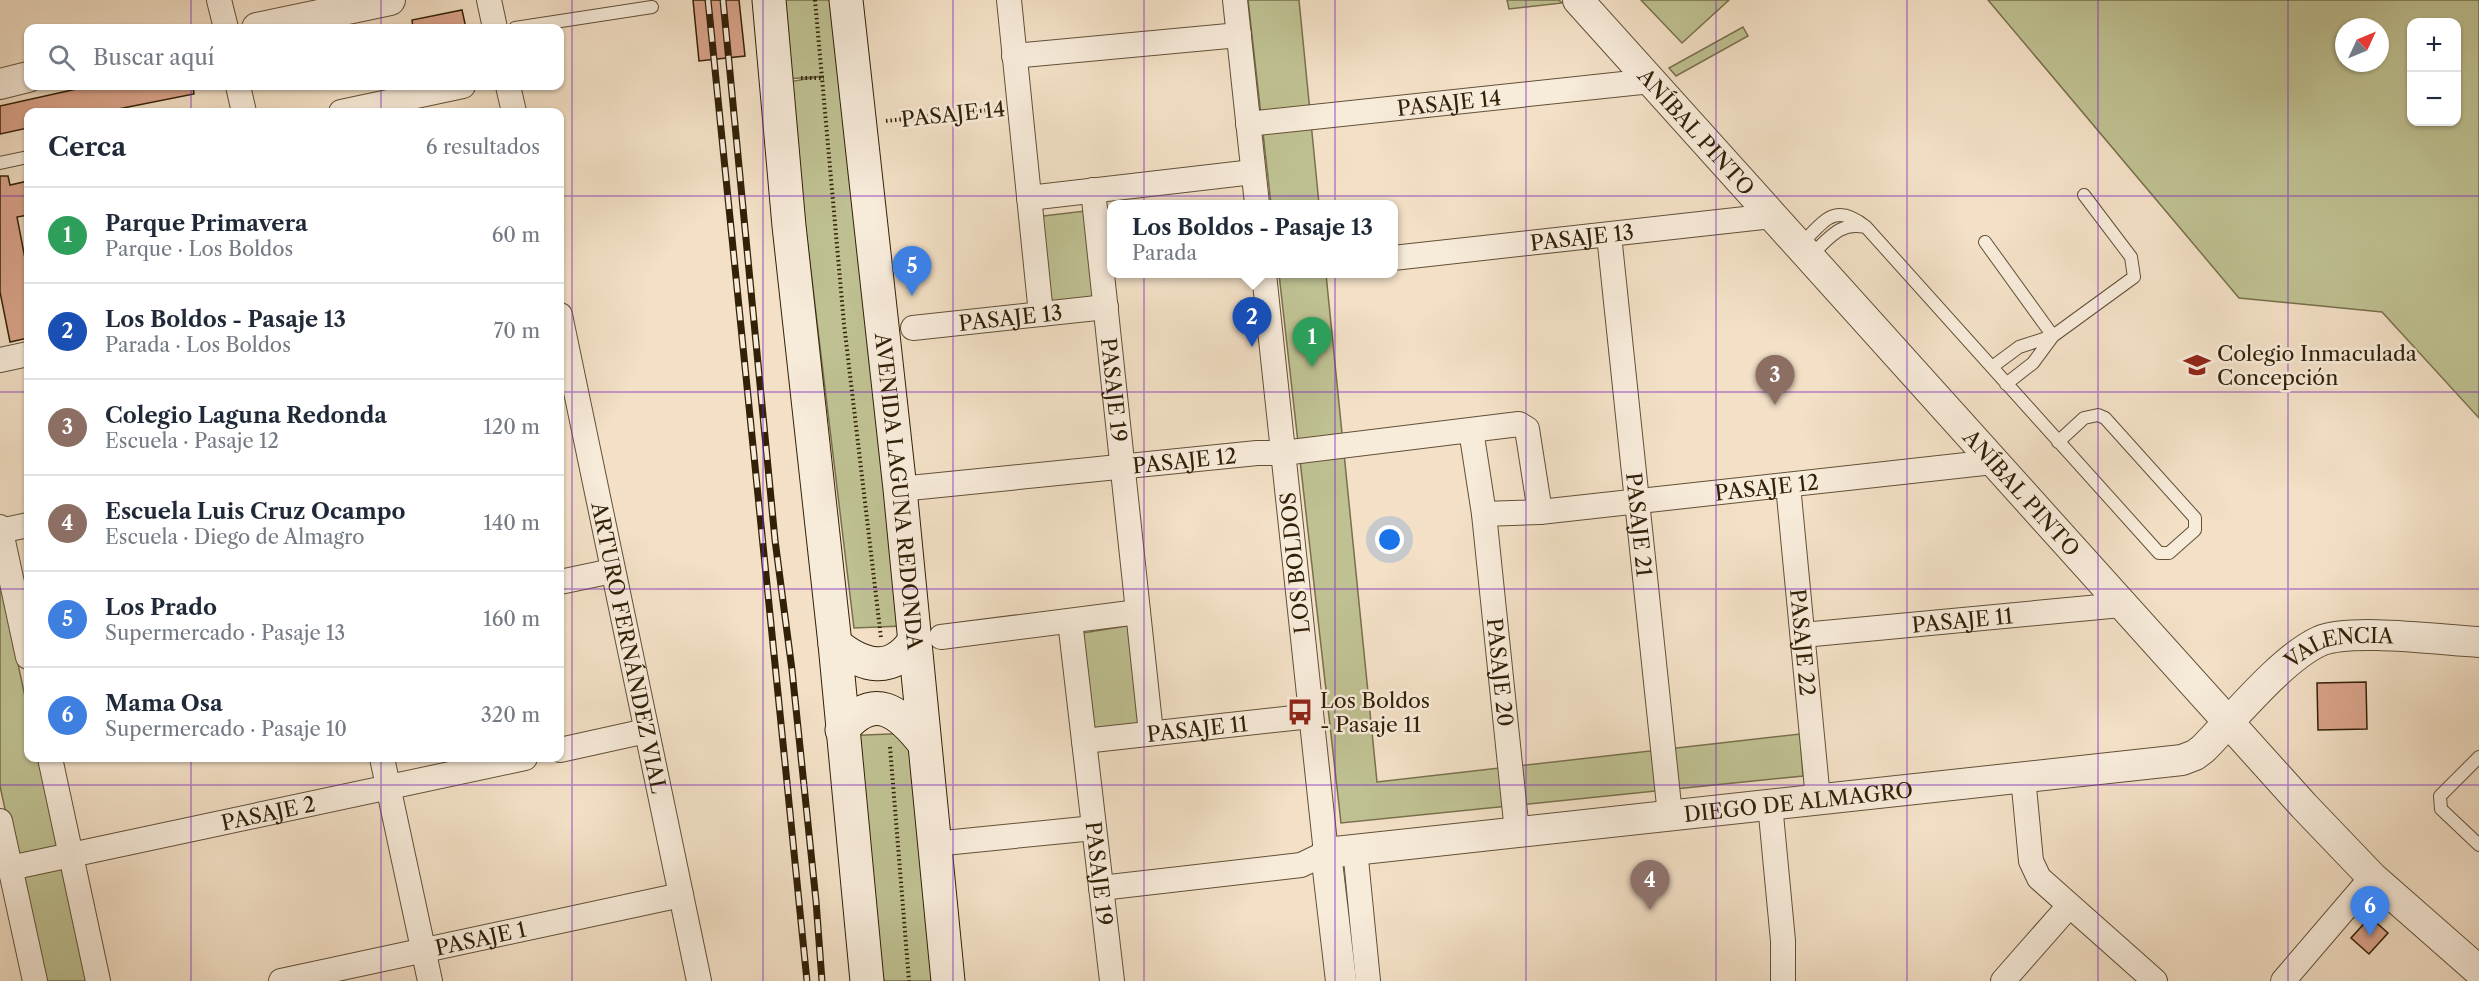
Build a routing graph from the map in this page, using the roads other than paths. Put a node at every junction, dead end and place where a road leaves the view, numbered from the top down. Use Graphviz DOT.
graph roads {
  1 [pos="219,0"];
  2 [pos="390,0"];
  3 [pos="489,0"];
  4 [pos="769,0"];
  5 [pos="846,0"];
  6 [pos="1009,0"];
  7 [pos="1235,0"];
  8 [pos="1578,0"];
  9 [pos="652,7"];
  10 [pos="225,24"];
  11 [pos="269,24"];
  12 [pos="494,24"];
  13 [pos="541,24"];
  14 [pos="1239,35"];
  15 [pos="1014,56"];
  16 [pos="24,78"];
  17 [pos="1651,81"];
  18 [pos="0,84"];
  19 [pos="239,90"];
  20 [pos="444,90"];
  21 [pos="509,90"];
  22 [pos="243,108"];
  23 [pos="360,108"];
  24 [pos="513,108"];
  25 [pos="1248,124"];
  26 [pos="24,158"];
  27 [pos="0,163"];
  28 [pos="1253,172"];
  29 [pos="1093,190"];
  30 [pos="2084,195"];
  31 [pos="1029,198"];
  32 [pos="1256,200"];
  33 [pos="1772,216"];
  34 [pos="1609,235"];
  35 [pos="1985,242"];
  36 [pos="1804,252"];
  37 [pos="1398,257"];
  38 [pos="1265,278"];
  39 [pos="1106,307"];
  40 [pos="1041,314"];
  41 [pos="913,328"];
  42 [pos="2054,336"];
  43 [pos="564,353"];
  44 [pos="24,355"];
  45 [pos="0,360"];
  46 [pos="1992,367"];
  47 [pos="2006,384"];
  48 [pos="570,410"];
  49 [pos="1472,430"];
  50 [pos="2058,442"];
  51 [pos="1283,453"];
  52 [pos="1993,462"];
  53 [pos="1122,466"];
  54 [pos="1788,485"];
  55 [pos="900,489"];
  56 [pos="1637,501"];
  57 [pos="1540,512"];
  58 [pos="1484,513"];
  59 [pos="24,526"];
  60 [pos="0,529"];
  61 [pos="612,571"];
  62 [pos="564,581"];
  63 [pos="2121,605"];
  64 [pos="1138,612"];
  65 [pos="1070,621"];
  66 [pos="1803,635"];
  67 [pos="24,639"];
  68 [pos="928,639"];
  69 [pos="2479,642"];
  70 [pos="835,644"];
  71 [pos="1311,716"];
  72 [pos="2228,723"];
  73 [pos="842,730"];
  74 [pos="646,731"];
  75 [pos="1151,733"];
  76 [pos="1084,741"];
  77 [pos="924,743"];
  78 [pos="564,749"];
  79 [pos="2479,757"];
  80 [pos="51,762"];
  81 [pos="383,762"];
  82 [pos="506,762"];
  83 [pos="2023,777"];
  84 [pos="388,787"];
  85 [pos="1818,799"];
  86 [pos="1770,804"];
  87 [pos="1670,815"];
  88 [pos="0,821"];
  89 [pos="1094,828"];
  90 [pos="1517,832"];
  91 [pos="934,844"];
  92 [pos="2479,845"];
  93 [pos="1355,849"];
  94 [pos="1326,853"];
  95 [pos="71,855"];
  96 [pos="5,869"];
  97 [pos="2372,877"];
  98 [pos="1101,888"];
  99 [pos="681,895"];
  100 [pos="2069,906"];
  101 [pos="1783,941"];
  102 [pos="423,951"];
  103 [pos="2479,971"];
  104 [pos="35,981"];
  105 [pos="98,981"];
  106 [pos="281,981"];
  107 [pos="430,981"];
  108 [pos="699,981"];
  109 [pos="867,981"];
  110 [pos="948,981"];
  111 [pos="1112,981"];
  112 [pos="1341,981"];
  113 [pos="1368,981"];
  114 [pos="1783,981"];
  115 [pos="1799,981"];
  116 [pos="2003,981"];
  117 [pos="2155,981"];
  118 [pos="2283,981"];
  1 -- 10 [label="street"];
  2 -- 11 [label="street"];
  3 -- 12 [label="street"];
  4 -- 70 [label="main road"];
  5 -- 55 [label="main road, AVENIDA LAGUNA REDONDA"];
  6 -- 15 [label="street"];
  7 -- 14 [label="street"];
  8 -- 17 [label="street, ANÍBAL PINTO"];
  9 -- 13 [label="lane"];
  14 -- 15 [label="street"];
  14 -- 25 [label="street"];
  15 -- 31 [label="street"];
  16 -- 18 [label="street"];
  17 -- 25 [label="street, PASAJE 14"];
  17 -- 33 [label="street, ANÍBAL PINTO"];
  19 -- 22 [label="street"];
  20 -- 23 [label="street"];
  21 -- 24 [label="street"];
  25 -- 28 [label="street"];
  26 -- 27 [label="lane"];
  28 -- 29 [label="street"];
  28 -- 32 [label="street"];
  29 -- 31 [label="street"];
  29 -- 39 [label="street, PASAJE 19"];
  30 -- 42 [label="lane"];
  31 -- 40 [label="street"];
  33 -- 34 [label="street, PASAJE 13"];
  33 -- 36 [label="street, ANÍBAL PINTO"];
  34 -- 37 [label="street, PASAJE 13"];
  34 -- 56 [label="street, PASAJE 21"];
  35 -- 42 [label="lane"];
  36 -- 46 [label="lane"];
  36 -- 52 [label="street, ANÍBAL PINTO"];
  38 -- 51 [label="street, LOS BOLDOS"];
  39 -- 40 [label="street, PASAJE 13"];
  39 -- 53 [label="street, PASAJE 19"];
  40 -- 41 [label="street, PASAJE 13"];
  42 -- 46 [label="lane"];
  42 -- 47 [label="lane"];
  43 -- 48 [label="street, ARTURO FERNÁNDEZ VIAL"];
  44 -- 45 [label="street"];
  46 -- 47 [label="lane"];
  47 -- 50 [label="lane"];
  48 -- 61 [label="street, ARTURO FERNÁNDEZ VIAL"];
  49 -- 51 [label="street, PASAJE 12"];
  49 -- 57 [label="street, PASAJE 12"];
  49 -- 58 [label="street"];
  50 -- 50 [label="lane"];
  51 -- 53 [label="street, PASAJE 12"];
  51 -- 71 [label="street, LOS BOLDOS"];
  52 -- 54 [label="street, PASAJE 12"];
  52 -- 63 [label="street, ANÍBAL PINTO"];
  53 -- 55 [label="street, PASAJE 12"];
  53 -- 64 [label="street, PASAJE 19"];
  54 -- 56 [label="street, PASAJE 12"];
  54 -- 66 [label="street, PASAJE 22"];
  55 -- 68 [label="main road, AVENIDA LAGUNA REDONDA"];
  56 -- 57 [label="street, PASAJE 12"];
  56 -- 87 [label="street, PASAJE 21"];
  57 -- 58 [label="street, PASAJE 12"];
  58 -- 90 [label="street, PASAJE 20"];
  59 -- 60 [label="street"];
  60 -- 67 [label="street"];
  61 -- 62 [label="street"];
  61 -- 74 [label="street, ARTURO FERNÁNDEZ VIAL"];
  63 -- 66 [label="street, PASAJE 11"];
  63 -- 72 [label="street, ANÍBAL PINTO"];
  64 -- 65 [label="street"];
  64 -- 75 [label="street, PASAJE 19"];
  65 -- 68 [label="street"];
  65 -- 76 [label="street, PASAJE 19"];
  66 -- 85 [label="street, PASAJE 22"];
  68 -- 70 [label="main road"];
  68 -- 77 [label="main road, AVENIDA LAGUNA REDONDA"];
  69 -- 72 [label="street, VALENCIA"];
  70 -- 73 [label="main road"];
  71 -- 75 [label="street, PASAJE 11"];
  71 -- 94 [label="street, LOS BOLDOS"];
  72 -- 83 [label="street, DIEGO DE ALMAGRO"];
  72 -- 97 [label="street, ANÍBAL PINTO"];
  73 -- 77 [label="main road"];
  73 -- 109 [label="main road"];
  74 -- 78 [label="street"];
  74 -- 99 [label="street, ARTURO FERNÁNDEZ VIAL"];
  75 -- 76 [label="street, PASAJE 11"];
  76 -- 89 [label="street, PASAJE 19"];
  77 -- 91 [label="main road, AVENIDA LAGUNA REDONDA"];
  79 -- 92 [label="lane"];
  80 -- 95 [label="street"];
  81 -- 84 [label="street"];
  82 -- 84 [label="street, PASAJE 2"];
  83 -- 85 [label="street, DIEGO DE ALMAGRO"];
  83 -- 100 [label="street"];
  84 -- 95 [label="street, PASAJE 2"];
  84 -- 102 [label="street"];
  85 -- 86 [label="street, DIEGO DE ALMAGRO"];
  86 -- 87 [label="street, DIEGO DE ALMAGRO"];
  86 -- 101 [label="street"];
  87 -- 90 [label="street, DIEGO DE ALMAGRO"];
  88 -- 96 [label="street"];
  89 -- 91 [label="street"];
  89 -- 98 [label="street, PASAJE 19"];
  90 -- 93 [label="street, DIEGO DE ALMAGRO"];
  91 -- 110 [label="main road, AVENIDA LAGUNA REDONDA"];
  93 -- 94 [label="street, DIEGO DE ALMAGRO"];
  93 -- 113 [label="street"];
  94 -- 98 [label="street"];
  94 -- 112 [label="street"];
  95 -- 96 [label="street, PASAJE 2"];
  95 -- 105 [label="street"];
  96 -- 104 [label="street"];
  97 -- 103 [label="street, ANÍBAL PINTO"];
  97 -- 118 [label="street"];
  98 -- 111 [label="street, PASAJE 19"];
  99 -- 102 [label="street, PASAJE 1"];
  99 -- 108 [label="street, ARTURO FERNÁNDEZ VIAL"];
  100 -- 116 [label="street"];
  100 -- 117 [label="street"];
  101 -- 114 [label="street"];
  101 -- 115 [label="street"];
  102 -- 106 [label="street, PASAJE 1"];
  102 -- 107 [label="street"];
}
